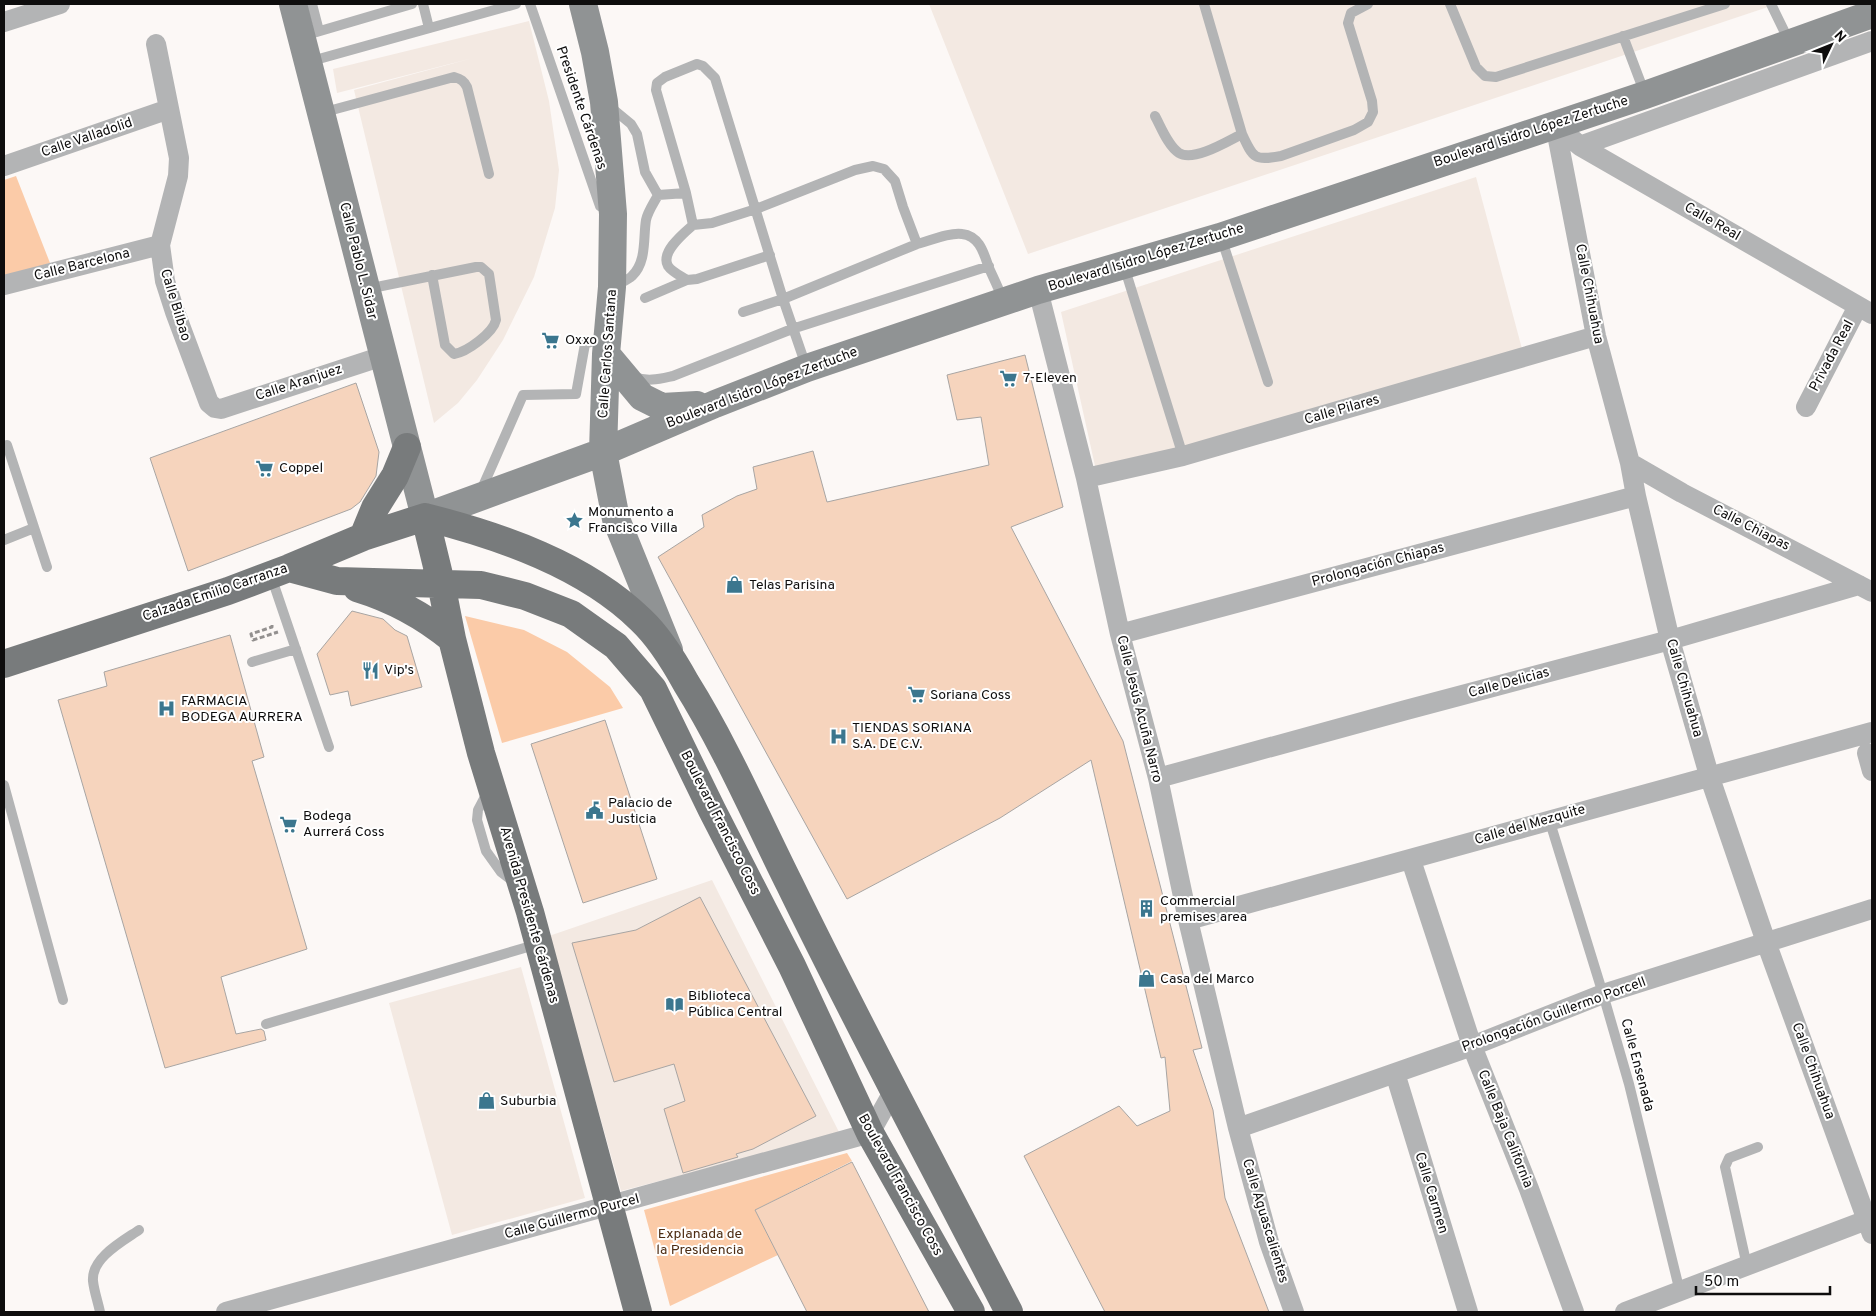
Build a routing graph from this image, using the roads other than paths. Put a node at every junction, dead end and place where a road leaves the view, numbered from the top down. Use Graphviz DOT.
graph roads {
  1 [pos="60,4"];
  2 [pos="293,4"];
  3 [pos="312,4"];
  4 [pos="412,4"];
  5 [pos="423,4"];
  6 [pos="516,4"];
  7 [pos="530,4"];
  8 [pos="583,4"];
  9 [pos="1204,4"];
  10 [pos="1368,4"];
  11 [pos="1450,4"];
  12 [pos="1725,4"];
  13 [pos="1771,4"];
  14 [pos="1872,14"];
  15 [pos="4,22"];
  16 [pos="429,28"];
  17 [pos="1826,30"];
  18 [pos="310,34"];
  19 [pos="1623,36"];
  20 [pos="1790,43"];
  21 [pos="156,44"];
  22 [pos="1869,46"];
  23 [pos="307,63"];
  24 [pos="1645,94"];
  25 [pos="604,102"];
  26 [pos="170,109"];
  27 [pos="320,114"];
  28 [pos="1155,116"];
  29 [pos="1555,124"];
  30 [pos="1242,134"];
  31 [pos="1580,146"];
  32 [pos="4,166"];
  33 [pos="489,174"];
  34 [pos="686,192"];
  35 [pos="658,195"];
  36 [pos="756,209"];
  37 [pos="613,214"];
  38 [pos="693,225"];
  39 [pos="1220,236"];
  40 [pos="917,244"];
  41 [pos="160,245"];
  42 [pos="770,256"];
  43 [pos="1124,265"];
  44 [pos="989,266"];
  45 [pos="432,275"];
  46 [pos="686,280"];
  47 [pos="4,285"];
  48 [pos="612,287"];
  49 [pos="366,289"];
  50 [pos="1038,290"];
  51 [pos="645,298"];
  52 [pos="782,299"];
  53 [pos="1004,301"];
  54 [pos="1865,310"];
  55 [pos="743,312"];
  56 [pos="792,329"];
  57 [pos="1596,336"];
  58 [pos="612,353"];
  59 [pos="383,356"];
  60 [pos="807,368"];
  61 [pos="1268,382"];
  62 [pos="716,404"];
  63 [pos="1806,407"];
  64 [pos="216,408"];
  65 [pos="7,445"];
  66 [pos="406,447"];
  67 [pos="602,452"];
  68 [pos="1183,456"];
  69 [pos="1630,463"];
  70 [pos="1086,478"];
  71 [pos="1636,496"];
  72 [pos="478,498"];
  73 [pos="425,517"];
  74 [pos="34,528"];
  75 [pos="363,537"];
  76 [pos="4,540"];
  77 [pos="47,567"];
  78 [pos="280,572"];
  79 [pos="337,581"];
  80 [pos="441,583"];
  81 [pos="1866,588"];
  82 [pos="1120,634"];
  83 [pos="452,639"];
  84 [pos="1670,640"];
  85 [pos="296,648"];
  86 [pos="252,662"];
  87 [pos="4,664"];
  88 [pos="675,664"];
  89 [pos="1872,732"];
  90 [pos="328,746"];
  91 [pos="1708,775"];
  92 [pos="1158,778"];
  93 [pos="4,785"];
  94 [pos="712,810"];
  95 [pos="1549,819"];
  96 [pos="1411,860"];
  97 [pos="1872,909"];
  98 [pos="1188,920"];
  99 [pos="1766,942"];
  100 [pos="539,944"];
  101 [pos="819,944"];
  102 [pos="792,966"];
  103 [pos="1603,994"];
  104 [pos="63,1000"];
  105 [pos="266,1024"];
  106 [pos="864,1032"];
  107 [pos="1472,1046"];
  108 [pos="1395,1073"];
  109 [pos="894,1090"];
  110 [pos="1238,1128"];
  111 [pos="870,1133"];
  112 [pos="1758,1148"];
  113 [pos="610,1206"];
  114 [pos="1870,1224"];
  115 [pos="139,1230"];
  116 [pos="1747,1266"];
  117 [pos="1680,1292"];
  118 [pos="100,1312"];
  119 [pos="226,1312"];
  120 [pos="638,1312"];
  121 [pos="971,1312"];
  122 [pos="1009,1312"];
  123 [pos="1294,1312"];
  124 [pos="1468,1312"];
  125 [pos="1574,1312"];
  126 [pos="1625,1312"];
  1 -- 15 [label="street"];
  2 -- 18 [label="main road, Calle Pablo L. Sidar"];
  3 -- 18 [label="lane"];
  4 -- 18 [label="lane"];
  5 -- 16 [label="lane"];
  6 -- 16 [label="lane"];
  7 -- 37 [label="lane, Presidente Cárdenas"];
  8 -- 25 [label="main road, Calle Carlos Santana"];
  9 -- 30 [label="lane"];
  10 -- 30 [label="lane"];
  11 -- 19 [label="lane"];
  12 -- 19 [label="lane"];
  13 -- 20 [label="lane"];
  14 -- 17 [label="main road, Boulevard Isidro López Zertuche"];
  16 -- 23 [label="lane"];
  17 -- 20 [label="main road, Boulevard Isidro López Zertuche"];
  17 -- 22 [label="street"];
  18 -- 23 [label="main road, Calle Pablo L. Sidar"];
  19 -- 24 [label="lane"];
  20 -- 24 [label="main road, Boulevard Isidro López Zertuche"];
  21 -- 26 [label="street, Calle Bilbao"];
  22 -- 31 [label="street"];
  23 -- 27 [label="main road, Calle Pablo L. Sidar"];
  24 -- 29 [label="main road, Boulevard Isidro López Zertuche"];
  25 -- 35 [label="lane"];
  25 -- 37 [label="main road, Calle Carlos Santana"];
  26 -- 32 [label="street, Calle Valladolid"];
  26 -- 41 [label="street, Calle Bilbao"];
  27 -- 33 [label="lane"];
  27 -- 49 [label="main road, Calle Pablo L. Sidar"];
  28 -- 30 [label="lane"];
  29 -- 31 [label="street, Calle Real"];
  29 -- 39 [label="main road, Boulevard Isidro López Zertuche"];
  29 -- 57 [label="street, Calle Chihuahua"];
  31 -- 54 [label="street, Calle Real"];
  34 -- 35 [label="lane"];
  34 -- 36 [label="lane"];
  34 -- 38 [label="lane"];
  35 -- 48 [label="lane"];
  36 -- 38 [label="lane"];
  36 -- 40 [label="lane"];
  36 -- 42 [label="lane"];
  37 -- 48 [label="main road, Calle Carlos Santana"];
  38 -- 46 [label="lane"];
  39 -- 43 [label="main road, Boulevard Isidro López Zertuche"];
  39 -- 61 [label="lane"];
  40 -- 44 [label="lane"];
  40 -- 52 [label="lane"];
  41 -- 47 [label="street, Calle Barcelona"];
  41 -- 64 [label="street, Calle Bilbao"];
  42 -- 46 [label="lane"];
  42 -- 52 [label="lane"];
  43 -- 50 [label="main road, Boulevard Isidro López Zertuche"];
  43 -- 68 [label="lane"];
  44 -- 53 [label="lane"];
  44 -- 56 [label="lane"];
  45 -- 45 [label="lane"];
  45 -- 49 [label="lane"];
  46 -- 51 [label="lane"];
  48 -- 58 [label="main road, Calle Carlos Santana"];
  49 -- 59 [label="main road, Calle Pablo L. Sidar"];
  50 -- 53 [label="main road, Boulevard Isidro López Zertuche"];
  50 -- 70 [label="street, Calle Jesús Acuña Narro"];
  52 -- 55 [label="lane"];
  52 -- 56 [label="lane"];
  53 -- 60 [label="main road, Boulevard Isidro López Zertuche"];
  54 -- 63 [label="street, Privada Real"];
  56 -- 58 [label="lane"];
  56 -- 60 [label="lane"];
  57 -- 68 [label="street, Calle Pilares"];
  57 -- 69 [label="street, Calle Chihuahua"];
  58 -- 62 [label="main road"];
  58 -- 67 [label="main road, Calle Carlos Santana"];
  58 -- 72 [label="lane"];
  59 -- 64 [label="street, Calle Aranjuez"];
  59 -- 66 [label="main road, Calle Pablo L. Sidar"];
  60 -- 62 [label="main road, Boulevard Isidro López Zertuche"];
  62 -- 67 [label="main road, Boulevard Isidro López Zertuche"];
  65 -- 74 [label="lane"];
  66 -- 73 [label="main road, Calle Pablo L. Sidar"];
  66 -- 75 [label="main road"];
  67 -- 72 [label="main road, Boulevard Isidro López Zertuche"];
  67 -- 88 [label="main road, Calle Carlos Santana"];
  68 -- 70 [label="street, Calle Pilares"];
  69 -- 71 [label="street, Calle Chihuahua"];
  69 -- 81 [label="street, Calle Chiapas"];
  70 -- 82 [label="street, Calle Jesús Acuña Narro"];
  71 -- 82 [label="street, Prolongación Chiapas"];
  71 -- 84 [label="street, Calle Chihuahua"];
  72 -- 73 [label="main road, Boulevard Isidro López Zertuche"];
  73 -- 75 [label="main road, Calzada Emilio Carranza"];
  73 -- 80 [label="main road, Avenida Presidente Cárdenas"];
  73 -- 88 [label="main road"];
  74 -- 76 [label="lane"];
  74 -- 77 [label="lane"];
  75 -- 78 [label="main road, Calzada Emilio Carranza"];
  78 -- 79 [label="main road, Boulevard Francisco Coss"];
  78 -- 85 [label="lane"];
  78 -- 87 [label="main road, Calzada Emilio Carranza"];
  79 -- 80 [label="main road, Boulevard Francisco Coss"];
  79 -- 83 [label="main road"];
  80 -- 83 [label="main road, Avenida Presidente Cárdenas"];
  80 -- 94 [label="main road, Boulevard Francisco Coss"];
  81 -- 84 [label="street, Calle Delicias"];
  82 -- 92 [label="street, Calle Jesús Acuña Narro"];
  83 -- 100 [label="main road, Avenida Presidente Cárdenas"];
  84 -- 91 [label="street, Calle Chihuahua"];
  84 -- 92 [label="street, Calle Delicias"];
  85 -- 86 [label="lane"];
  85 -- 90 [label="lane"];
  88 -- 101 [label="main road"];
  89 -- 91 [label="street, Calle del Mezquite"];
  91 -- 95 [label="street, Calle del Mezquite"];
  91 -- 99 [label="street, Calle Chihuahua"];
  92 -- 98 [label="street, Calle Jesús Acuña Narro"];
  93 -- 104 [label="lane"];
  94 -- 101 [label="main road"];
  94 -- 102 [label="main road, Boulevard Francisco Coss"];
  95 -- 96 [label="street, Calle del Mezquite"];
  95 -- 103 [label="lane, Calle Ensenada"];
  96 -- 98 [label="street, Calle del Mezquite"];
  96 -- 107 [label="street, Calle Baja California"];
  97 -- 99 [label="street, Prolongación Guillermo Porcell"];
  98 -- 110 [label="street, Calle Jesús Acuña Narro"];
  99 -- 103 [label="street, Prolongación Guillermo Porcell"];
  99 -- 114 [label="street, Calle Chihuahua"];
  100 -- 105 [label="lane"];
  100 -- 113 [label="main road, Avenida Presidente Cárdenas"];
  101 -- 106 [label="main road"];
  102 -- 106 [label="main road"];
  102 -- 111 [label="main road, Boulevard Francisco Coss"];
  103 -- 107 [label="street, Prolongación Guillermo Porcell"];
  103 -- 117 [label="lane, Calle Ensenada"];
  106 -- 109 [label="main road"];
  107 -- 108 [label="street, Prolongación Guillermo Porcell"];
  107 -- 125 [label="street, Calle Baja California"];
  108 -- 110 [label="street, Prolongación Guillermo Porcell"];
  108 -- 124 [label="street, Calle Carmen"];
  109 -- 111 [label="street"];
  109 -- 122 [label="main road"];
  110 -- 123 [label="street, Calle Aguascalientes"];
  111 -- 113 [label="street, Calle Guillermo Purcel"];
  111 -- 121 [label="main road, Boulevard Francisco Coss"];
  112 -- 116 [label="lane"];
  113 -- 119 [label="street, Calle Guillermo Purcel"];
  113 -- 120 [label="main road, Avenida Presidente Cárdenas"];
  114 -- 116 [label="street"];
  115 -- 118 [label="lane"];
  116 -- 117 [label="street"];
  117 -- 126 [label="street"];
}
